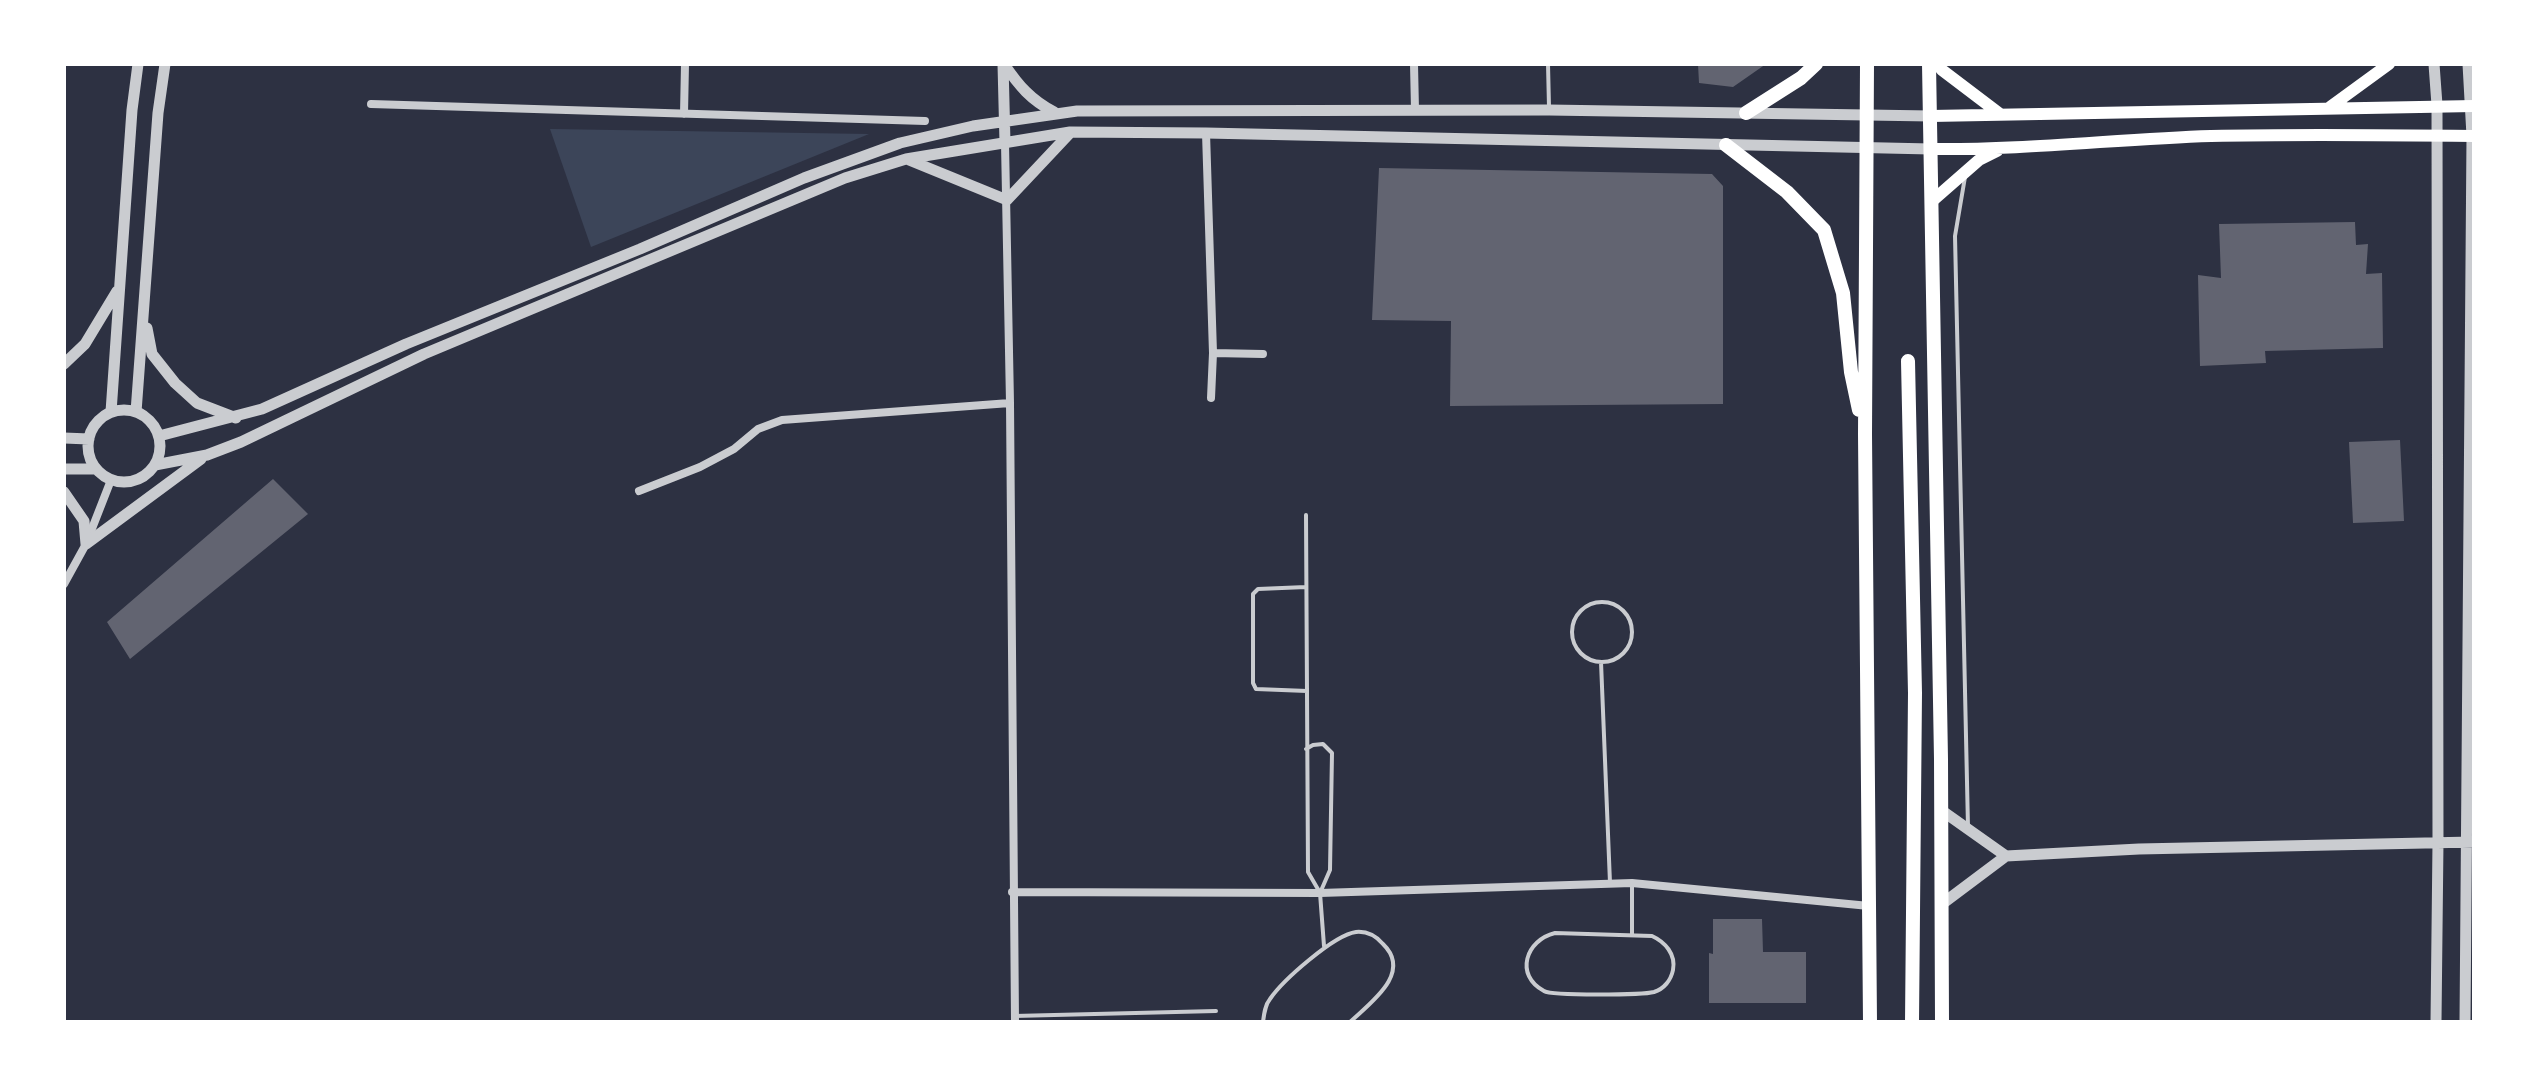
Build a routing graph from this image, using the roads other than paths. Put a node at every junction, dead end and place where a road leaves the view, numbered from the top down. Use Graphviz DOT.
graph roads {
  1 [pos="138,64"];
  2 [pos="165,64"];
  3 [pos="685,64"];
  4 [pos="1003,64"];
  5 [pos="1414,64"];
  6 [pos="1548,64"];
  7 [pos="1816,64"];
  8 [pos="1867,64"];
  9 [pos="1929,64"];
  10 [pos="1937,64"];
  11 [pos="2389,64"];
  12 [pos="2434,64"];
  13 [pos="2468,64"];
  14 [pos="371,104"];
  15 [pos="2437,105"];
  16 [pos="2472,106"];
  17 [pos="2330,107"];
  18 [pos="1415,110"];
  19 [pos="1549,110"];
  20 [pos="1055,113"];
  21 [pos="1746,113"];
  22 [pos="684,114"];
  23 [pos="2000,114"];
  24 [pos="1866,116"];
  25 [pos="1931,116"];
  26 [pos="925,121"];
  27 [pos="1004,121"];
  28 [pos="1070,132"];
  29 [pos="1206,133"];
  30 [pos="2436,136"];
  31 [pos="2473,136"];
  32 [pos="1005,143"];
  33 [pos="1726,145"];
  34 [pos="1865,147"];
  35 [pos="1931,149"];
  36 [pos="2000,150"];
  37 [pos="906,159"];
  38 [pos="1966,170"];
  39 [pos="1007,200"];
  40 [pos="1931,202"];
  41 [pos="120,286"];
  42 [pos="144,316"];
  43 [pos="1213,353"];
  44 [pos="1263,354"];
  45 [pos="1908,361"];
  46 [pos="64,364"];
  47 [pos="1211,398"];
  48 [pos="1010,403"];
  49 [pos="111,412"];
  50 [pos="136,412"];
  51 [pos="237,418"];
  52 [pos="1865,434"];
  53 [pos="159,436"];
  54 [pos="64,438"];
  55 [pos="89,439"];
  56 [pos="207,455"];
  57 [pos="155,465"];
  58 [pos="64,469"];
  59 [pos="96,469"];
  60 [pos="111,480"];
  61 [pos="639,491"];
  62 [pos="64,492"];
  63 [pos="1306,515"];
  64 [pos="86,544"];
  65 [pos="64,584"];
  66 [pos="1306,587"];
  67 [pos="1601,662"];
  68 [pos="1307,691"];
  69 [pos="1306,749"];
  70 [pos="1941,810"];
  71 [pos="1968,829"];
  72 [pos="2438,842"];
  73 [pos="2470,842"];
  74 [pos="2006,856"];
  75 [pos="1610,883"];
  76 [pos="1632,883"];
  77 [pos="1012,892"];
  78 [pos="1320,893"];
  79 [pos="1942,904"];
  80 [pos="1869,906"];
  81 [pos="1632,933"];
  82 [pos="1325,947"];
  83 [pos="1216,1011"];
  84 [pos="1095,1014"];
  85 [pos="1014,1019"];
  86 [pos="1095,1022"];
  87 [pos="1263,1022"];
  88 [pos="1350,1022"];
  89 [pos="1870,1022"];
  90 [pos="1912,1022"];
  91 [pos="1942,1022"];
  92 [pos="2436,1022"];
  93 [pos="2465,1022"];
  1 -- 41 [label="street"];
  2 -- 42 [label="street"];
  3 -- 22 [label="street"];
  4 -- 20 [label="street"];
  4 -- 27 [label="street"];
  5 -- 18 [label="street"];
  6 -- 19 [label="lane"];
  7 -- 21 [label="main road"];
  8 -- 24 [label="main road"];
  9 -- 25 [label="main road"];
  10 -- 23 [label="main road"];
  11 -- 17 [label="main road"];
  12 -- 15 [label="street"];
  13 -- 16 [label="street"];
  14 -- 22 [label="street"];
  15 -- 16 [label="main road"];
  15 -- 17 [label="main road"];
  15 -- 30 [label="street"];
  16 -- 31 [label="street"];
  17 -- 23 [label="main road"];
  18 -- 19 [label="street"];
  18 -- 20 [label="street"];
  19 -- 21 [label="street"];
  20 -- 27 [label="street"];
  21 -- 24 [label="street"];
  22 -- 26 [label="street"];
  23 -- 25 [label="main road"];
  24 -- 25 [label="street"];
  24 -- 34 [label="main road"];
  25 -- 35 [label="main road"];
  27 -- 32 [label="street"];
  27 -- 51 [label="street"];
  28 -- 29 [label="street"];
  28 -- 32 [label="street"];
  28 -- 39 [label="street"];
  29 -- 33 [label="street"];
  29 -- 43 [label="street"];
  30 -- 31 [label="main road"];
  30 -- 36 [label="main road"];
  30 -- 72 [label="street"];
  31 -- 73 [label="street"];
  32 -- 37 [label="street"];
  32 -- 39 [label="street"];
  33 -- 34 [label="street"];
  33 -- 52 [label="main road"];
  34 -- 35 [label="street"];
  34 -- 52 [label="main road"];
  35 -- 36 [label="main road"];
  35 -- 40 [label="main road"];
  36 -- 38 [label="main road"];
  37 -- 39 [label="street"];
  37 -- 56 [label="street"];
  38 -- 40 [label="main road"];
  38 -- 71 [label="lane"];
  39 -- 48 [label="street"];
  40 -- 70 [label="main road"];
  41 -- 46 [label="street"];
  41 -- 49 [label="street"];
  42 -- 50 [label="street"];
  42 -- 51 [label="street"];
  43 -- 44 [label="street"];
  43 -- 47 [label="street"];
  45 -- 90 [label="main road"];
  48 -- 61 [label="street"];
  48 -- 77 [label="street"];
  49 -- 50 [label="street"];
  49 -- 55 [label="street"];
  50 -- 53 [label="street"];
  51 -- 53 [label="street"];
  52 -- 80 [label="main road"];
  53 -- 57 [label="street"];
  54 -- 55 [label="street"];
  55 -- 59 [label="street"];
  56 -- 57 [label="street"];
  56 -- 64 [label="street"];
  57 -- 60 [label="street"];
  58 -- 59 [label="street"];
  59 -- 60 [label="street"];
  60 -- 64 [label="street"];
  62 -- 64 [label="street"];
  63 -- 66 [label="lane"];
  64 -- 65 [label="street"];
  66 -- 68 [label="lane"];
  66 -- 68 [label="lane"];
  67 -- 67 [label="lane"];
  67 -- 75 [label="lane"];
  68 -- 69 [label="lane"];
  69 -- 78 [label="lane"];
  69 -- 78 [label="lane"];
  70 -- 71 [label="street"];
  70 -- 79 [label="main road"];
  71 -- 74 [label="street"];
  72 -- 73 [label="street"];
  72 -- 74 [label="street"];
  72 -- 92 [label="street"];
  73 -- 93 [label="street"];
  74 -- 79 [label="street"];
  75 -- 76 [label="street"];
  75 -- 78 [label="street"];
  76 -- 80 [label="street"];
  76 -- 81 [label="lane"];
  77 -- 78 [label="street"];
  77 -- 85 [label="street"];
  78 -- 82 [label="lane"];
  79 -- 91 [label="main road"];
  80 -- 89 [label="main road"];
  81 -- 81 [label="lane"];
  82 -- 87 [label="lane"];
  82 -- 88 [label="lane"];
  83 -- 84 [label="lane"];
  84 -- 85 [label="lane"];
  84 -- 86 [label="lane"];
}
